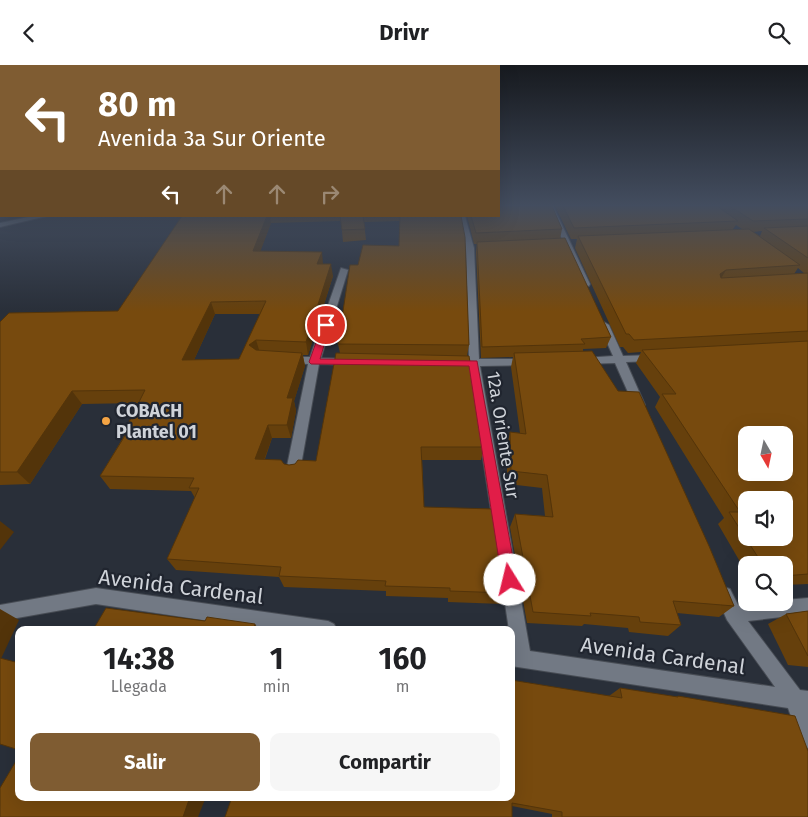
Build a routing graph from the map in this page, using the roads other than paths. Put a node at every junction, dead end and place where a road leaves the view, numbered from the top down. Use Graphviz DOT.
graph roads {
  1 [pos="473,241"];
  2 [pos="563,241"];
  3 [pos="579,244"];
  4 [pos="564,245"];
  5 [pos="344,270"];
  6 [pos="588,289"];
  7 [pos="600,315"];
  8 [pos="668,357"];
  9 [pos="278,360"];
  10 [pos="619,360"];
  11 [pos="570,361"];
  12 [pos="314,362"];
  13 [pos="364,362"];
  14 [pos="541,362"];
  15 [pos="444,363"];
  16 [pos="474,363"];
  17 [pos="643,414"];
  18 [pos="293,471"];
  19 [pos="720,587"];
  20 [pos="808,606"];
  21 [pos="0,613"];
  22 [pos="732,614"];
  23 [pos="301,626"];
  24 [pos="512,626"];
  25 [pos="515,644"];
  26 [pos="517,658"];
  27 [pos="802,700"];
  28 [pos="808,738"];
  1 -- 16 [label="street, 12a. Oriente Sur"];
  2 -- 4 [label="street"];
  3 -- 4 [label="street"];
  4 -- 6 [label="street"];
  5 -- 12 [label="street"];
  7 -- 10 [label="street"];
  8 -- 10 [label="street"];
  9 -- 12 [label="street"];
  10 -- 11 [label="street"];
  10 -- 17 [label="street"];
  12 -- 13 [label="street"];
  12 -- 18 [label="street"];
  14 -- 16 [label="street"];
  15 -- 16 [label="street"];
  16 -- 24 [label="street, 12a. Oriente Sur"];
  19 -- 22 [label="street"];
  20 -- 22 [label="street"];
  21 -- 23 [label="street, Avenida Cardenal"];
  22 -- 27 [label="street"];
  25 -- 26 [label="street, 12a. Oriente Sur"];
  26 -- 27 [label="street, Avenida Cardenal"];
  27 -- 28 [label="street"];
}
